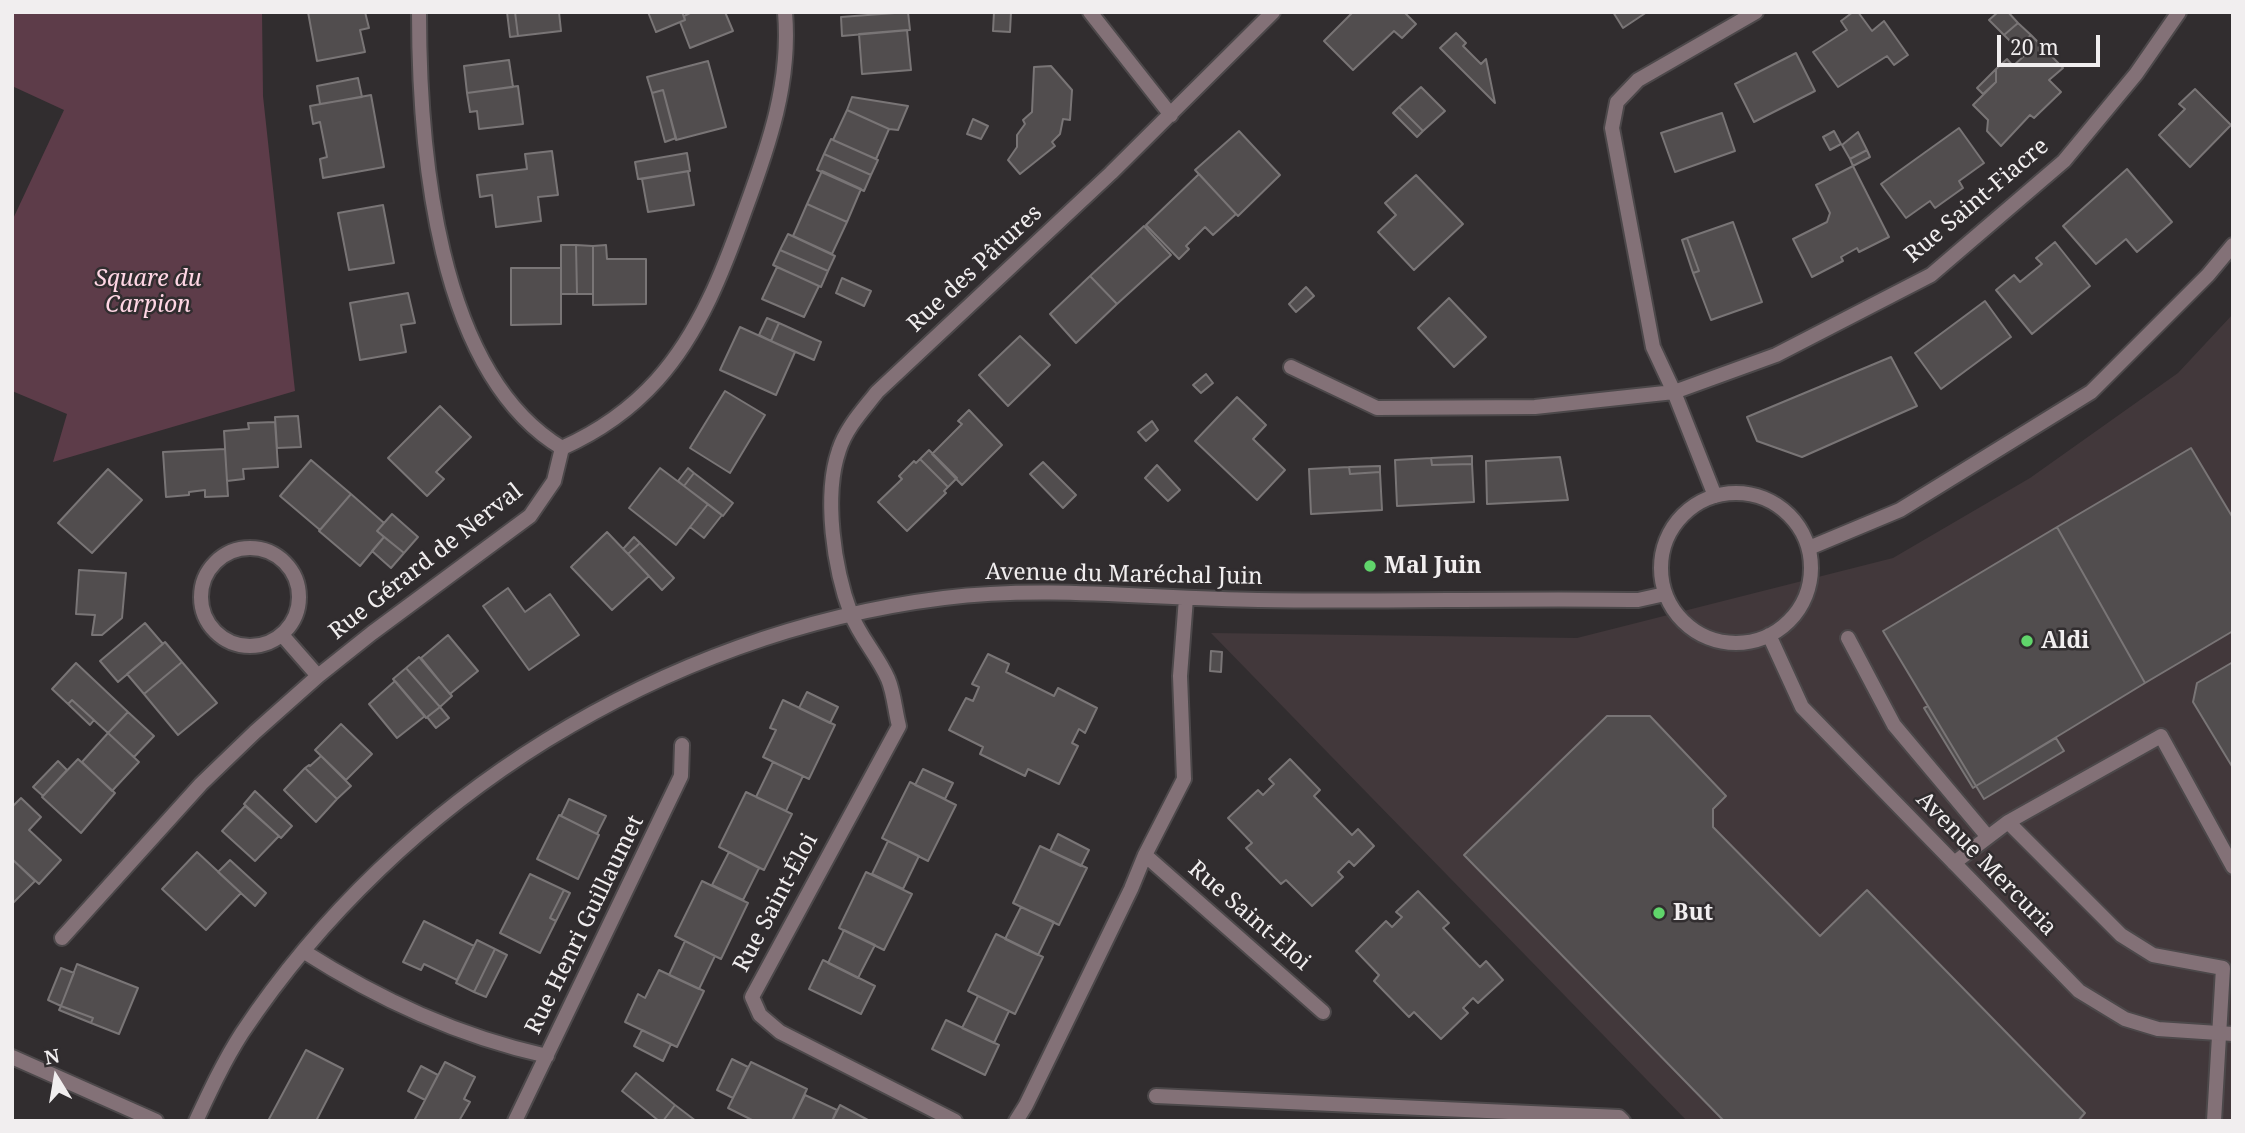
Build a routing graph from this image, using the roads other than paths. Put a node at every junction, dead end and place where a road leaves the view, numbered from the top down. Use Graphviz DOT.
graph roads {
  1 [pos="419,12"];
  2 [pos="785,12"];
  3 [pos="1090,12"];
  4 [pos="1273,12"];
  5 [pos="1756,12"];
  6 [pos="2179,12"];
  7 [pos="1171,115"];
  8 [pos="2233,244"];
  9 [pos="1291,368"];
  10 [pos="1674,392"];
  11 [pos="562,447"];
  12 [pos="1715,496"];
  13 [pos="1809,548"];
  14 [pos="1665,594"];
  15 [pos="1186,598"];
  16 [pos="851,615"];
  17 [pos="1769,635"];
  18 [pos="282,636"];
  19 [pos="1848,638"];
  20 [pos="318,676"];
  21 [pos="682,745"];
  22 [pos="2008,822"];
  23 [pos="1988,837"];
  24 [pos="1145,855"];
  25 [pos="1954,863"];
  26 [pos="2233,867"];
  27 [pos="62,939"];
  28 [pos="303,951"];
  29 [pos="2228,966"];
  30 [pos="1323,1012"];
  31 [pos="2226,1033"];
  32 [pos="547,1056"];
  33 [pos="12,1057"];
  34 [pos="1156,1096"];
  35 [pos="933,1115"];
  36 [pos="156,1121"];
  37 [pos="196,1121"];
  38 [pos="515,1121"];
  39 [pos="956,1121"];
  40 [pos="1016,1121"];
  41 [pos="1623,1121"];
  42 [pos="2214,1121"];
  1 -- 11 [label="street"];
  2 -- 11 [label="street"];
  3 -- 7 [label="street"];
  4 -- 7 [label="street, Rue des Pâtures"];
  5 -- 10 [label="street"];
  6 -- 10 [label="street, Rue Saint-Fiacre"];
  7 -- 16 [label="street, Rue des Pâtures"];
  8 -- 13 [label="street"];
  9 -- 10 [label="street, Rue Saint-Fiacre"];
  10 -- 12 [label="street"];
  11 -- 20 [label="street, Rue Gérard de Nerval"];
  12 -- 13 [label="street"];
  12 -- 14 [label="street"];
  13 -- 17 [label="street"];
  14 -- 15 [label="street, Avenue du Maréchal Juin"];
  14 -- 17 [label="street"];
  15 -- 16 [label="street, Avenue du Maréchal Juin"];
  15 -- 24 [label="street"];
  16 -- 28 [label="street, Avenue du Maréchal Juin"];
  16 -- 35 [label="street, Rue Saint-Éloi"];
  17 -- 25 [label="street, Avenue Mercuria"];
  18 -- 18 [label="street, Rue Gérard de Nerval"];
  18 -- 20 [label="street"];
  19 -- 23 [label="street"];
  20 -- 27 [label="street, Rue Gérard de Nerval"];
  21 -- 32 [label="street, Rue Henri Guillaumet"];
  22 -- 23 [label="street"];
  22 -- 26 [label="street"];
  22 -- 29 [label="street"];
  23 -- 25 [label="street"];
  24 -- 30 [label="street, Rue Saint-Eloi"];
  24 -- 40 [label="street"];
  25 -- 31 [label="street, Avenue Mercuria"];
  28 -- 32 [label="street"];
  28 -- 37 [label="street, Avenue du Maréchal Juin"];
  29 -- 31 [label="street"];
  31 -- 42 [label="street"];
  32 -- 38 [label="street, Rue Henri Guillaumet"];
  33 -- 36 [label="street"];
  34 -- 41 [label="street"];
  35 -- 39 [label="street, Rue Saint-Éloi"];
}
